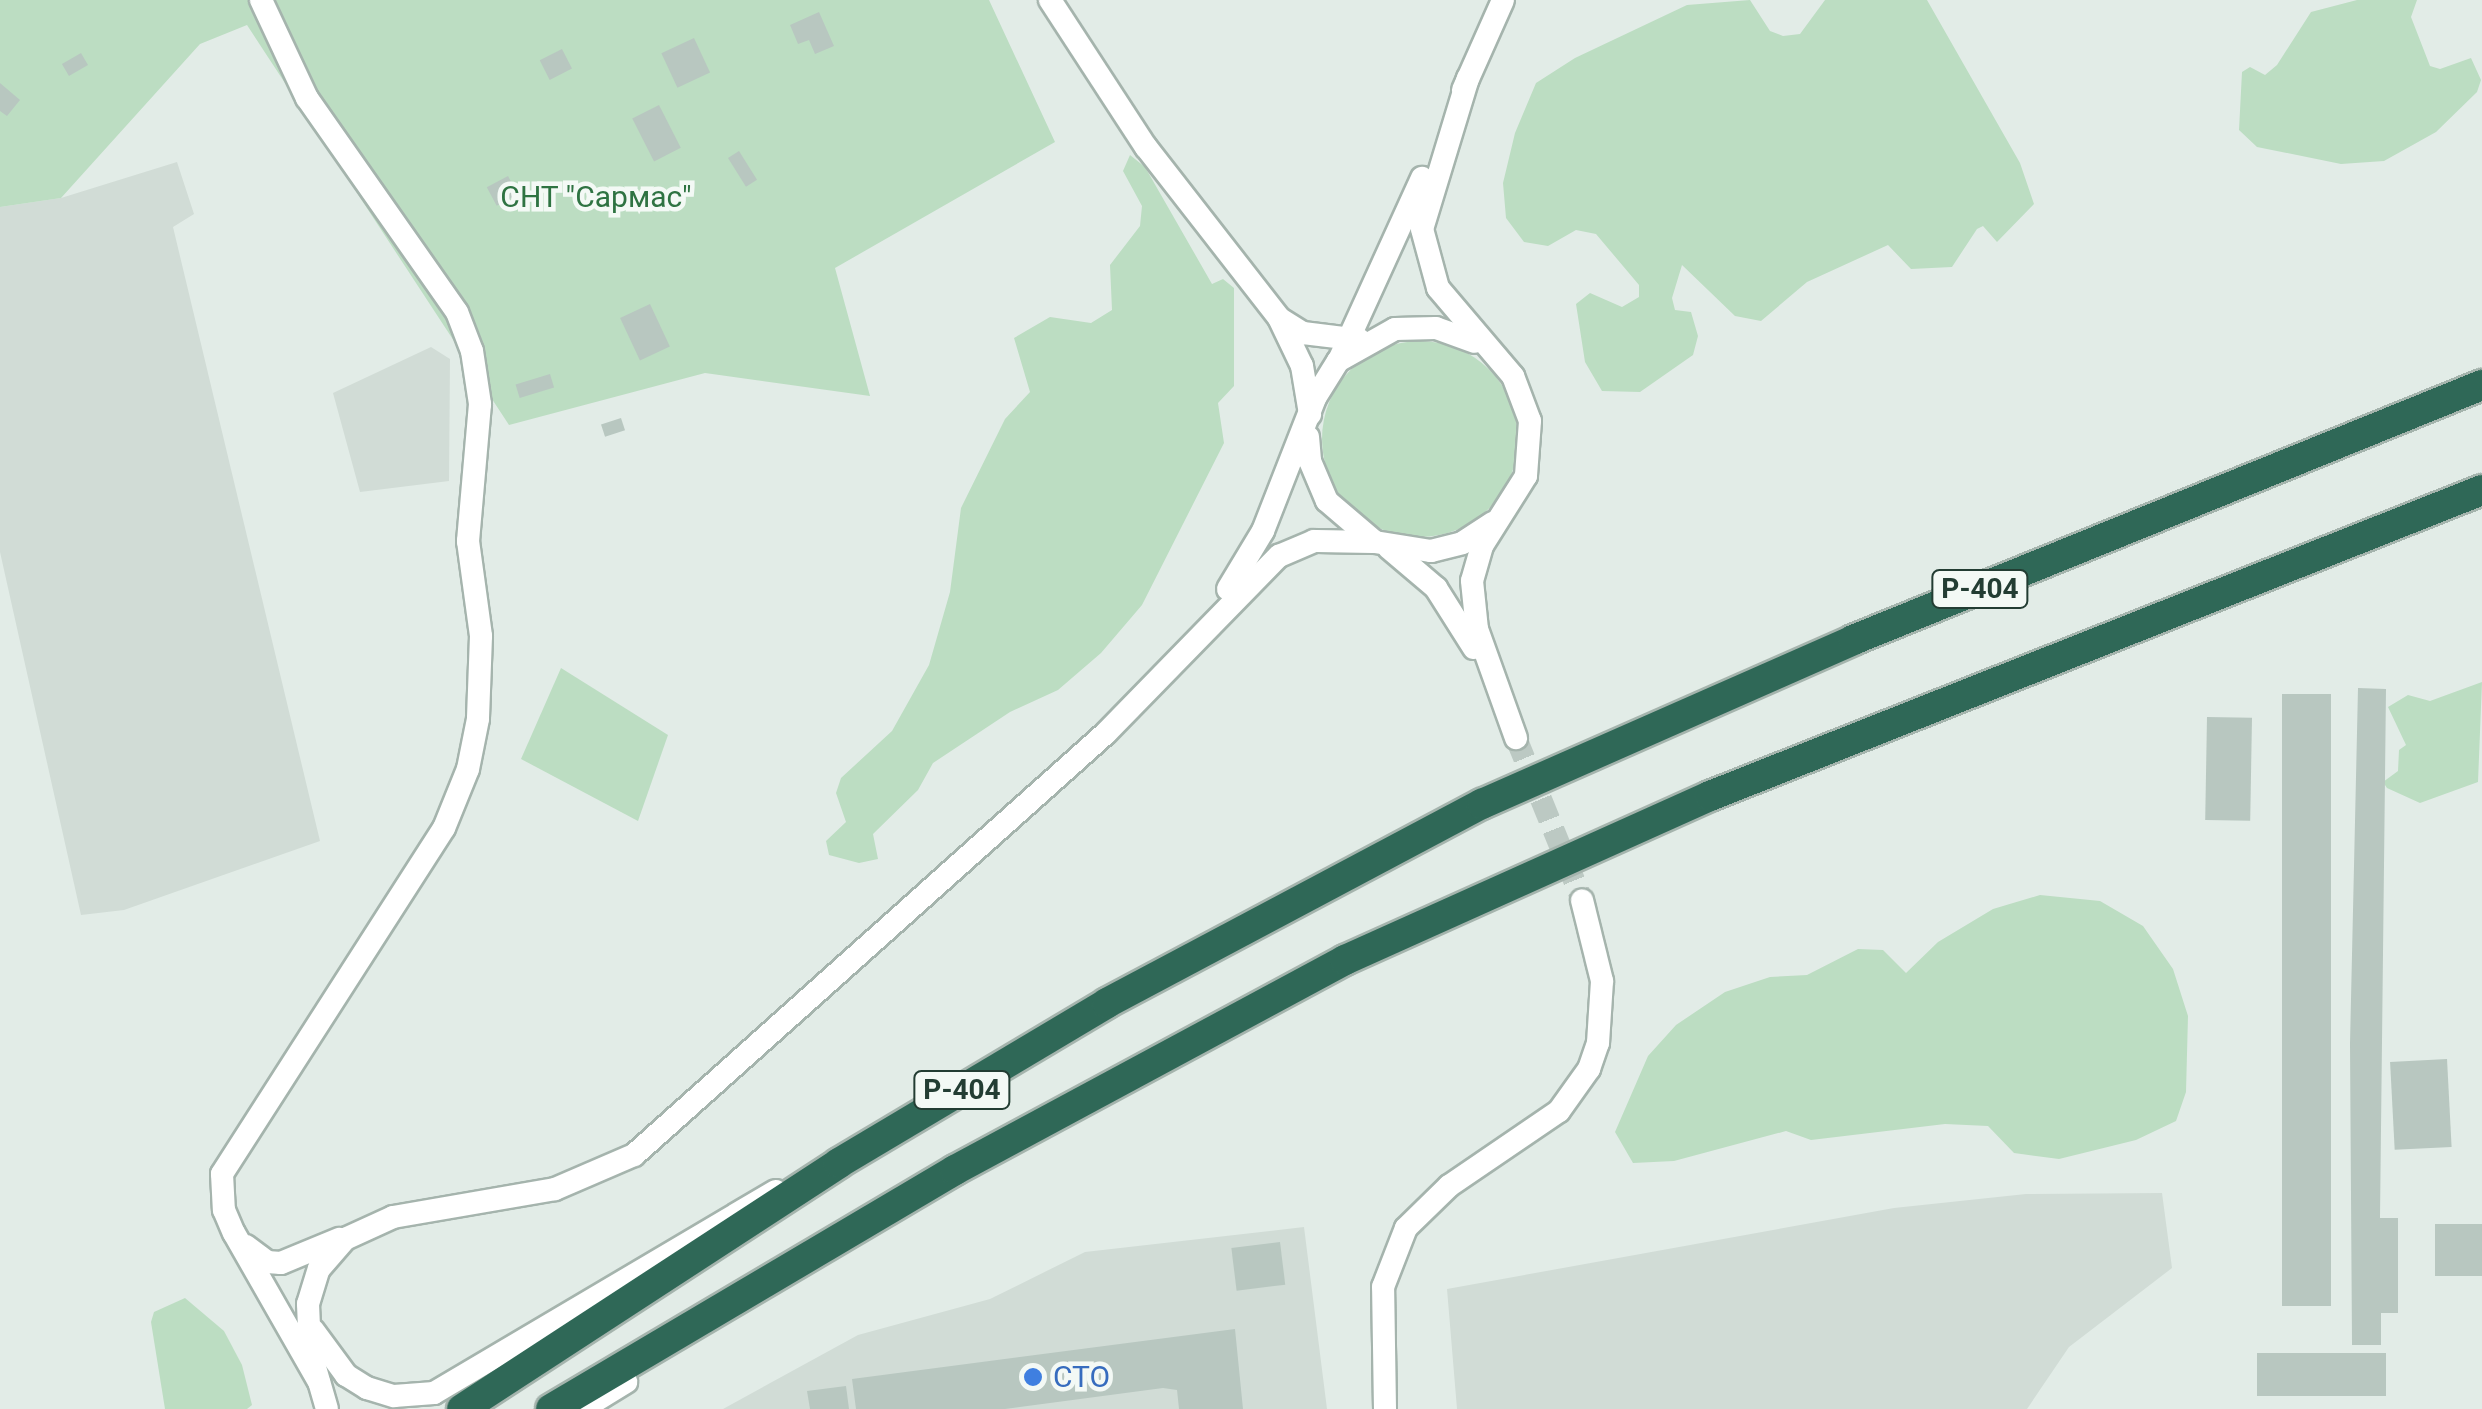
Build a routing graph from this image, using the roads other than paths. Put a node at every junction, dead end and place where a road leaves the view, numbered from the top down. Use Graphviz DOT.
graph roads {
  1 [pos="261,0"];
  2 [pos="1050,0"];
  3 [pos="1503,0"];
  4 [pos="1468,78"];
  5 [pos="1280,318"];
  6 [pos="1343,350"];
  7 [pos="1498,358"];
  8 [pos="2482,385"];
  9 [pos="1309,421"];
  10 [pos="2482,490"];
  11 [pos="1509,507"];
  12 [pos="1380,544"];
  13 [pos="1196,636"];
  14 [pos="1494,681"];
  15 [pos="1516,738"];
  16 [pos="1582,900"];
  17 [pos="839,1163"];
  18 [pos="870,1218"];
  19 [pos="362,1228"];
  20 [pos="234,1233"];
  21 [pos="308,1304"];
  22 [pos="319,1382"];
  23 [pos="326,1409"];
  24 [pos="462,1409"];
  25 [pos="550,1409"];
  26 [pos="582,1409"];
  27 [pos="1385,1409"];
  1 -- 20 [label="street"];
  2 -- 5 [label="street"];
  3 -- 4 [label="street"];
  4 -- 6 [label="street"];
  4 -- 7 [label="street"];
  5 -- 6 [label="street"];
  5 -- 9 [label="street"];
  6 -- 7 [label="street"];
  6 -- 9 [label="street"];
  7 -- 11 [label="street"];
  8 -- 17 [label="highway, Р-404"];
  9 -- 12 [label="street"];
  9 -- 13 [label="street"];
  10 -- 18 [label="highway, Р-404"];
  11 -- 12 [label="street"];
  11 -- 14 [label="street"];
  12 -- 13 [label="street"];
  12 -- 14 [label="street"];
  13 -- 19 [label="street"];
  14 -- 15 [label="street"];
  16 -- 27 [label="street"];
  17 -- 21 [label="street"];
  17 -- 24 [label="highway, Р-404"];
  18 -- 25 [label="highway, Р-404"];
  18 -- 26 [label="street"];
  19 -- 20 [label="street"];
  19 -- 21 [label="street"];
  20 -- 22 [label="street"];
  21 -- 22 [label="street"];
  22 -- 23 [label="street"];
}
